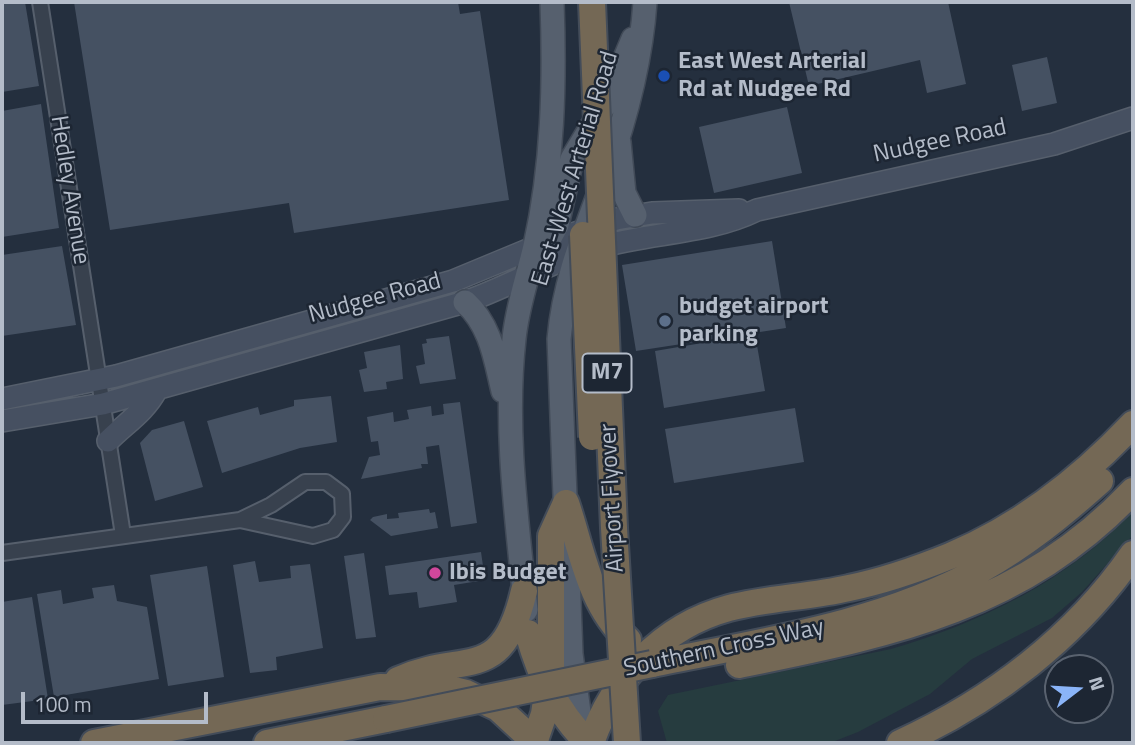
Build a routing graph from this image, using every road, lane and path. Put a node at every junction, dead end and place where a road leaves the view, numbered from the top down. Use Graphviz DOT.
graph roads {
  1 [pos="40,2"];
  2 [pos="552,2"];
  3 [pos="574,2"];
  4 [pos="592,2"];
  5 [pos="645,2"];
  6 [pos="644,26"];
  7 [pos="1133,118"];
  8 [pos="618,139"];
  9 [pos="757,210"];
  10 [pos="635,215"];
  11 [pos="584,229"];
  12 [pos="542,244"];
  13 [pos="575,255"];
  14 [pos="526,276"];
  15 [pos="465,302"];
  16 [pos="100,379"];
  17 [pos="157,389"];
  18 [pos="2,399"];
  19 [pos="103,404"];
  20 [pos="510,418"];
  21 [pos="2,422"];
  22 [pos="1133,424"];
  23 [pos="108,441"];
  24 [pos="1133,447"];
  25 [pos="1133,491"];
  26 [pos="566,503"];
  27 [pos="240,520"];
  28 [pos="124,535"];
  29 [pos="2,553"];
  30 [pos="1133,554"];
  31 [pos="524,591"];
  32 [pos="528,633"];
  33 [pos="652,650"];
  34 [pos="723,659"];
  35 [pos="380,688"];
  36 [pos="541,693"];
  37 [pos="388,728"];
  38 [pos="536,742"];
  39 [pos="586,742"];
  40 [pos="94,743"];
  41 [pos="267,743"];
  42 [pos="358,743"];
  43 [pos="609,743"];
  44 [pos="627,743"];
  45 [pos="900,743"];
  1 -- 16 [label="street, Hedley Avenue"];
  2 -- 12 [label="main road, East-West Arterial Road"];
  3 -- 43 [label="highway, Airport Flyover / M7, bridge"];
  4 -- 44 [label="highway, Airport Flyover / M7, bridge"];
  5 -- 6 [label="main road, East-West Arterial Road"];
  6 -- 8 [label="main road, East-West Arterial Road"];
  6 -- 12 [label="main road"];
  7 -- 9 [label="main road, Nudgee Road"];
  8 -- 10 [label="main road"];
  8 -- 11 [label="main road, East-West Arterial Road"];
  9 -- 10 [label="main road, Nudgee Road"];
  9 -- 13 [label="main road, Nudgee Road"];
  10 -- 11 [label="main road, Nudgee Road"];
  11 -- 12 [label="main road, Nudgee Road"];
  11 -- 13 [label="main road, East-West Arterial Road"];
  12 -- 14 [label="main road"];
  12 -- 16 [label="main road, Nudgee Road"];
  13 -- 14 [label="main road, Nudgee Road"];
  13 -- 26 [label="main road, East-West Arterial Road"];
  14 -- 15 [label="main road, Nudgee Road"];
  14 -- 20 [label="main road, East-West Arterial Road"];
  15 -- 17 [label="main road, Nudgee Road"];
  15 -- 20 [label="main road"];
  16 -- 18 [label="main road, Nudgee Road"];
  16 -- 19 [label="street, Hedley Avenue"];
  17 -- 19 [label="main road, Nudgee Road"];
  17 -- 23 [label="main road"];
  19 -- 21 [label="main road, Nudgee Road"];
  19 -- 23 [label="street, Hedley Avenue"];
  20 -- 31 [label="main road, East-West Arterial Road"];
  22 -- 33 [label="highway"];
  23 -- 28 [label="street, Hedley Avenue"];
  24 -- 34 [label="highway, Southern Cross Way"];
  25 -- 34 [label="highway, Southern Cross Way"];
  26 -- 33 [label="highway"];
  26 -- 36 [label="highway"];
  26 -- 39 [label="main road, East-West Arterial Road"];
  27 -- 27 [label="street"];
  27 -- 28 [label="street"];
  28 -- 29 [label="street"];
  30 -- 45 [label="highway"];
  31 -- 32 [label="main road, East-West Arterial Road"];
  31 -- 35 [label="highway"];
  32 -- 36 [label="highway"];
  33 -- 39 [label="highway"];
  34 -- 37 [label="highway, Southern Cross Way"];
  35 -- 38 [label="highway"];
  35 -- 40 [label="highway"];
  36 -- 38 [label="highway"];
  36 -- 39 [label="highway"];
  37 -- 41 [label="highway, Southern Cross Way"];
  37 -- 42 [label="highway, Southern Cross Way"];
}
